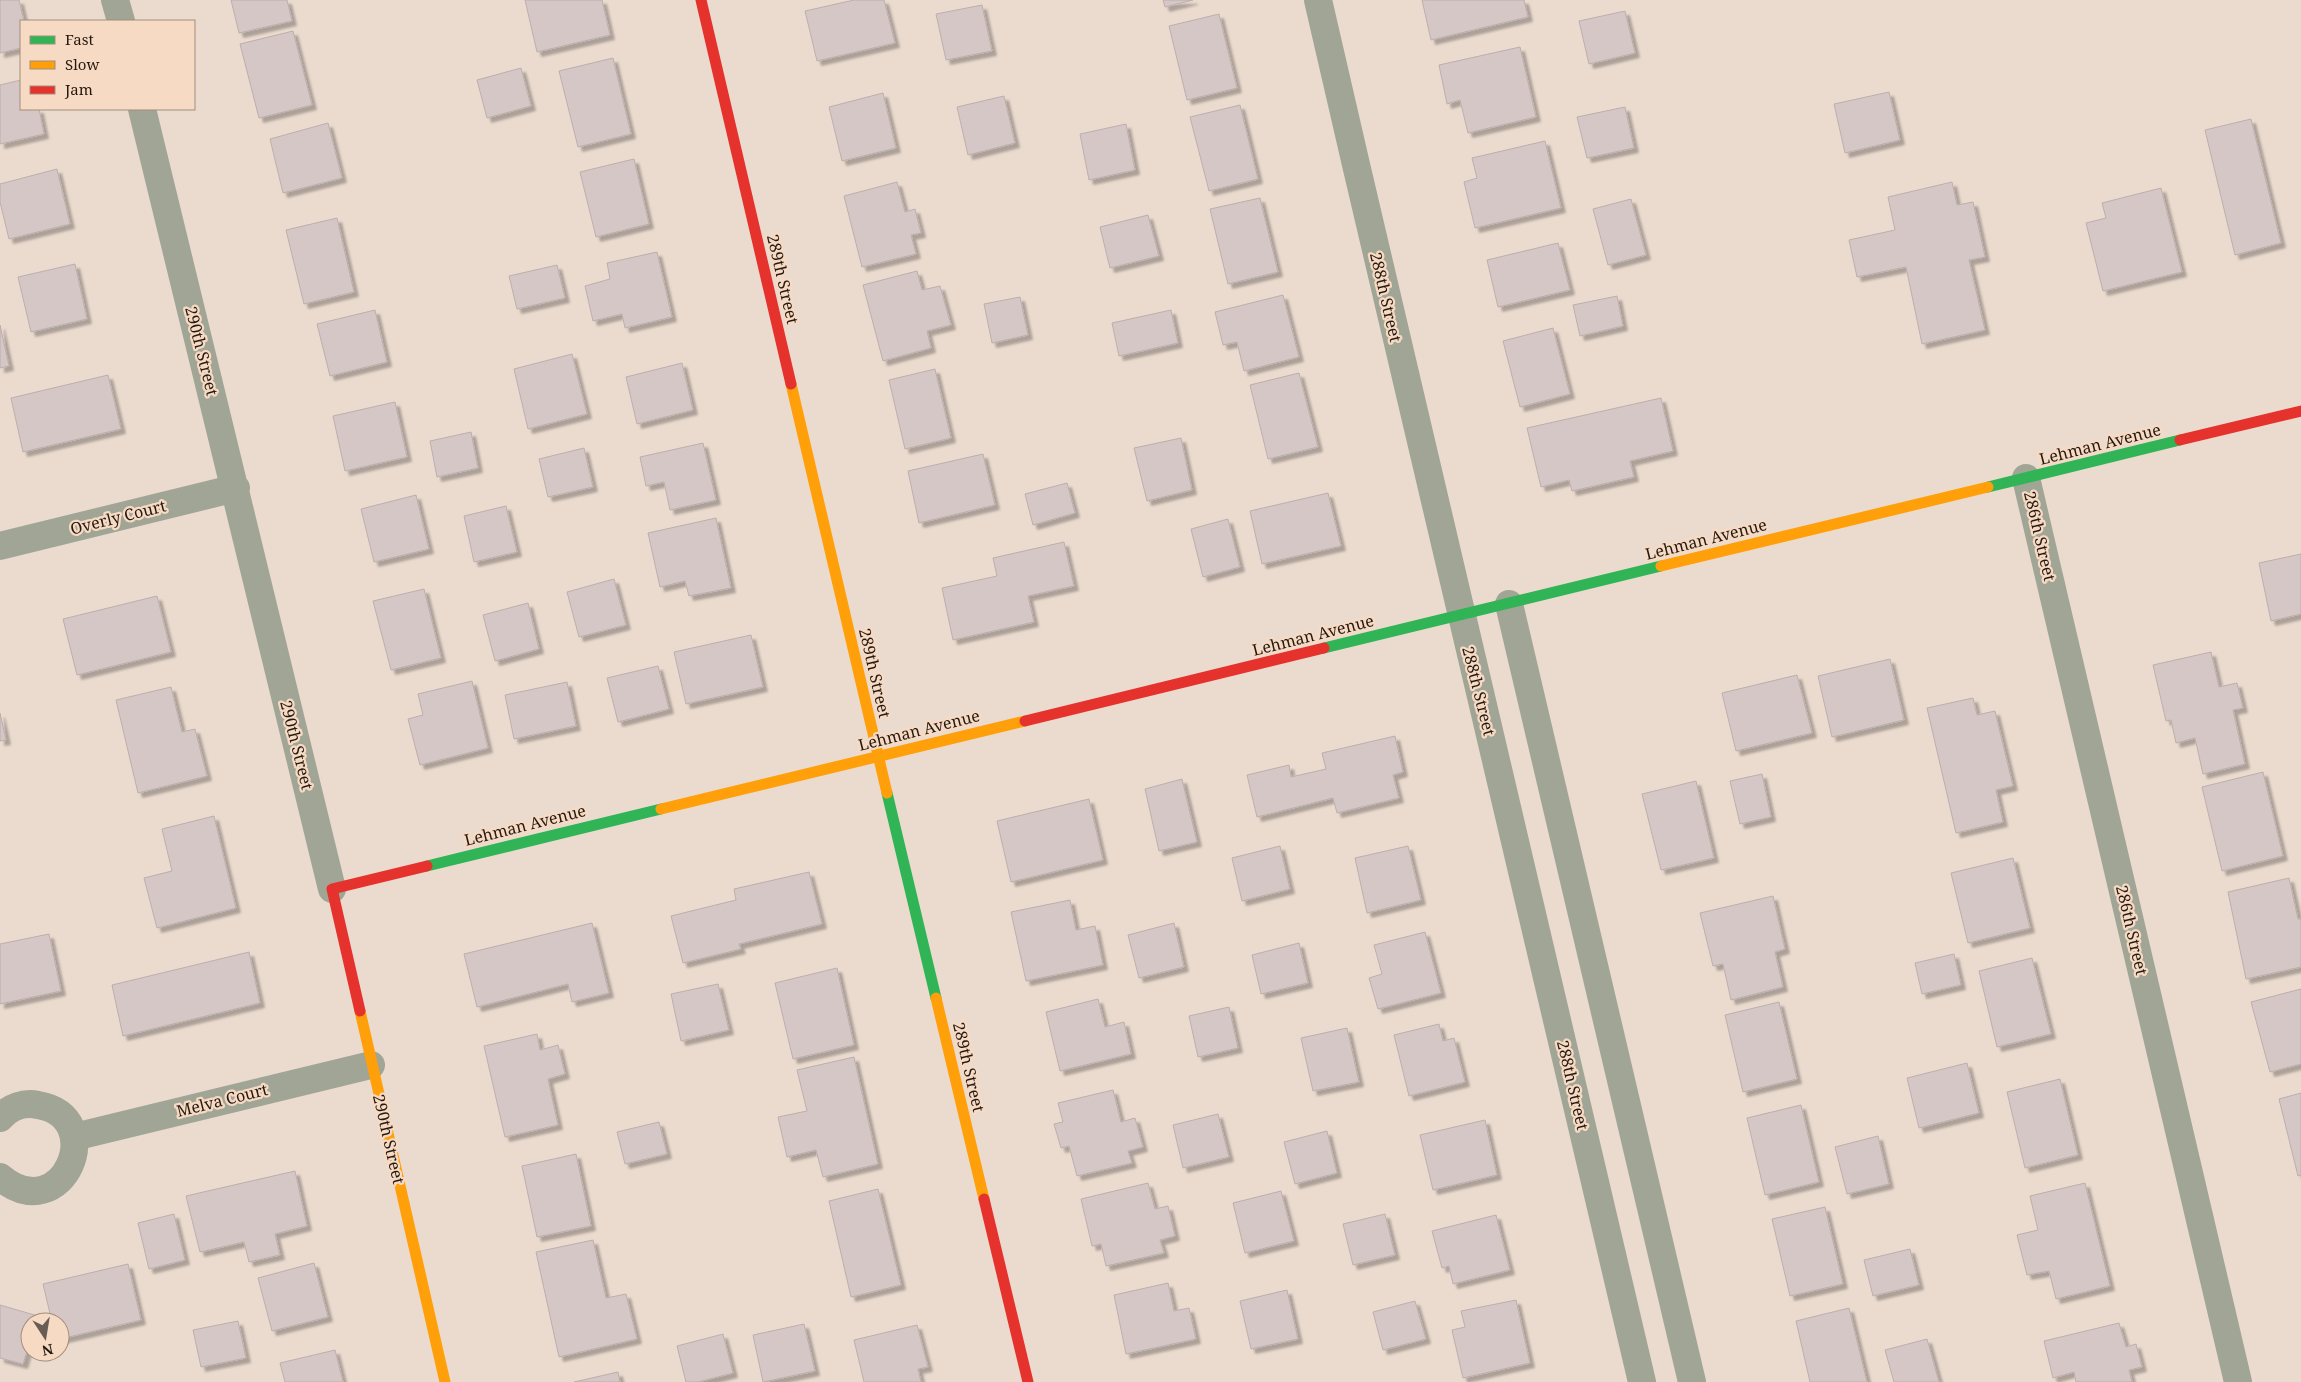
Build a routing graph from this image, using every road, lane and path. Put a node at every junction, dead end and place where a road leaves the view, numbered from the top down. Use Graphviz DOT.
graph roads {
  1 [pos="115,0"];
  2 [pos="701,0"];
  3 [pos="1318,0"];
  4 [pos="120,20"];
  5 [pos="142,110"];
  6 [pos="2301,411"];
  7 [pos="2026,478"];
  8 [pos="236,488"];
  9 [pos="0,546"];
  10 [pos="1509,604"];
  11 [pos="1460,616"];
  12 [pos="878,756"];
  13 [pos="332,888"];
  14 [pos="371,1065"];
  15 [pos="0,1118"];
  16 [pos="74,1137"];
  17 [pos="0,1178"];
  18 [pos="445,1382"];
  19 [pos="1028,1382"];
  20 [pos="1642,1382"];
  21 [pos="1692,1382"];
  22 [pos="2238,1382"];
  1 -- 4 [label="street"];
  2 -- 12 [label="street, 289th Street"];
  3 -- 11 [label="street, 288th Street"];
  5 -- 8 [label="street, 290th Street"];
  6 -- 7 [label="street, Lehman Avenue"];
  7 -- 10 [label="street, Lehman Avenue"];
  7 -- 22 [label="street, 286th Street"];
  8 -- 9 [label="street, Overly Court"];
  8 -- 13 [label="street, 290th Street"];
  10 -- 11 [label="street, Lehman Avenue"];
  10 -- 21 [label="street"];
  11 -- 12 [label="street, Lehman Avenue"];
  11 -- 20 [label="street, 288th Street"];
  12 -- 13 [label="street, Lehman Avenue"];
  12 -- 19 [label="street, 289th Street"];
  13 -- 14 [label="street, 290th Street"];
  14 -- 16 [label="street, Melva Court"];
  14 -- 18 [label="street, 290th Street"];
  15 -- 16 [label="street"];
  16 -- 17 [label="street"];
}
